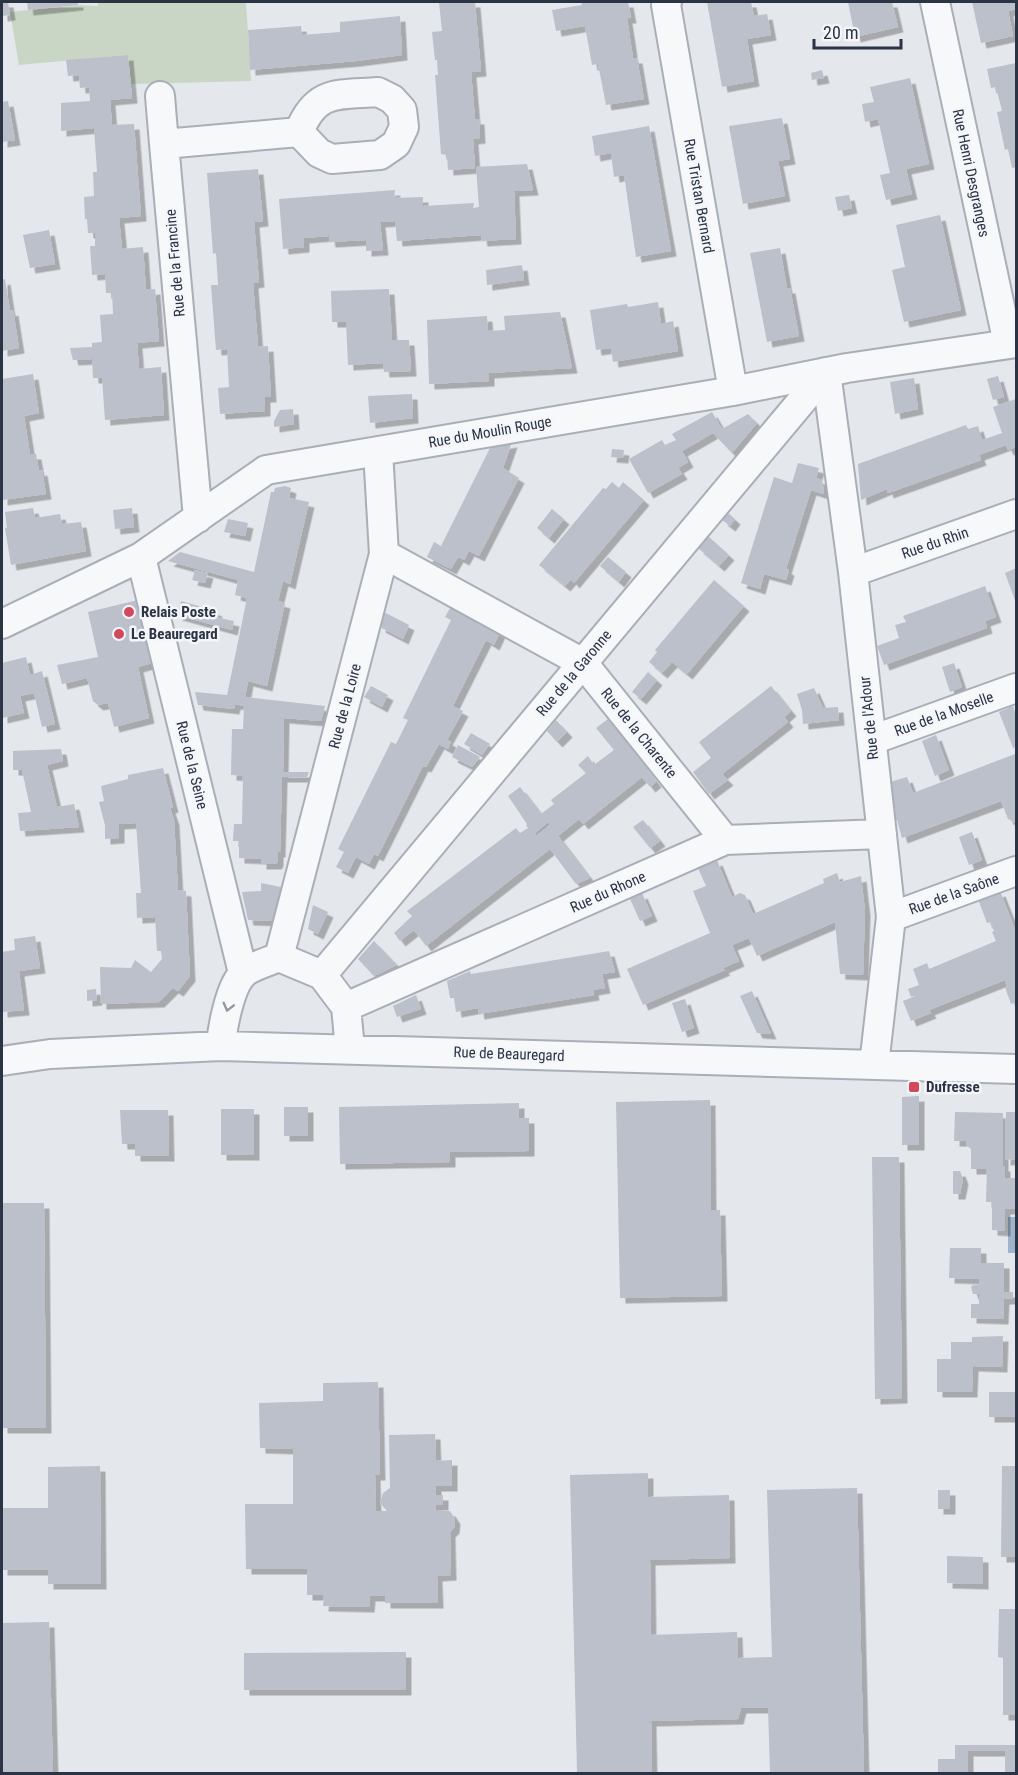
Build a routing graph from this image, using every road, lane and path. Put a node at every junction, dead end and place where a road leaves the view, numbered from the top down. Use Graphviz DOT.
graph roads {
  1 [pos="668,2"];
  2 [pos="934,2"];
  3 [pos="160,96"];
  4 [pos="299,132"];
  5 [pos="164,144"];
  6 [pos="1012,344"];
  7 [pos="826,372"];
  8 [pos="733,391"];
  9 [pos="378,451"];
  10 [pos="1017,514"];
  11 [pos="198,518"];
  12 [pos="384,554"];
  13 [pos="141,557"];
  14 [pos="853,572"];
  15 [pos="2,624"];
  16 [pos="583,663"];
  17 [pos="1017,688"];
  18 [pos="872,740"];
  19 [pos="882,834"];
  20 [pos="725,840"];
  21 [pos="1017,871"];
  22 [pos="891,917"];
  23 [pos="279,957"];
  24 [pos="243,973"];
  25 [pos="322,975"];
  26 [pos="346,1007"];
  27 [pos="221,1046"];
  28 [pos="350,1049"];
  29 [pos="2,1062"];
  30 [pos="874,1065"];
  31 [pos="1017,1069"];
  1 -- 8 [label="street, Rue Tristan Bernard"];
  2 -- 6 [label="street, Rue Henri Desgranges"];
  3 -- 5 [label="street, Rue de la Francine"];
  4 -- 5 [label="street"];
  5 -- 11 [label="street, Rue de la Francine"];
  6 -- 7 [label="street, Rue du Moulin Rouge"];
  7 -- 8 [label="street, Rue du Moulin Rouge"];
  7 -- 14 [label="street, Rue de l'Adour"];
  7 -- 16 [label="street, Rue de la Garonne"];
  8 -- 9 [label="street, Rue du Moulin Rouge"];
  9 -- 11 [label="street, Rue du Moulin Rouge"];
  9 -- 12 [label="street, Rue de la Loire"];
  10 -- 14 [label="street, Rue du Rhin"];
  11 -- 13 [label="street, Rue du Moulin Rouge"];
  12 -- 16 [label="street, Rue de la Charente"];
  12 -- 23 [label="street, Rue de la Loire"];
  13 -- 15 [label="street, Rue du Moulin Rouge"];
  13 -- 24 [label="street, Rue de la Seine"];
  14 -- 18 [label="street, Rue de l'Adour"];
  16 -- 20 [label="street, Rue de la Charente"];
  16 -- 25 [label="street, Rue de la Garonne"];
  17 -- 18 [label="street, Rue de la Moselle"];
  18 -- 19 [label="street, Rue de l'Adour"];
  19 -- 20 [label="street, Rue du Rhone"];
  19 -- 22 [label="street, Rue de l'Adour"];
  20 -- 26 [label="street, Rue du Rhone"];
  21 -- 22 [label="street, Rue de la Saône"];
  22 -- 30 [label="street, Rue de l'Adour"];
  23 -- 24 [label="street"];
  23 -- 25 [label="street"];
  24 -- 27 [label="street, one-way"];
  25 -- 26 [label="street"];
  26 -- 28 [label="street"];
  27 -- 28 [label="street, Rue de Beauregard"];
  27 -- 29 [label="street, Rue de Beauregard"];
  28 -- 30 [label="street, Rue de Beauregard"];
  30 -- 31 [label="street, Rue de Beauregard"];
}
